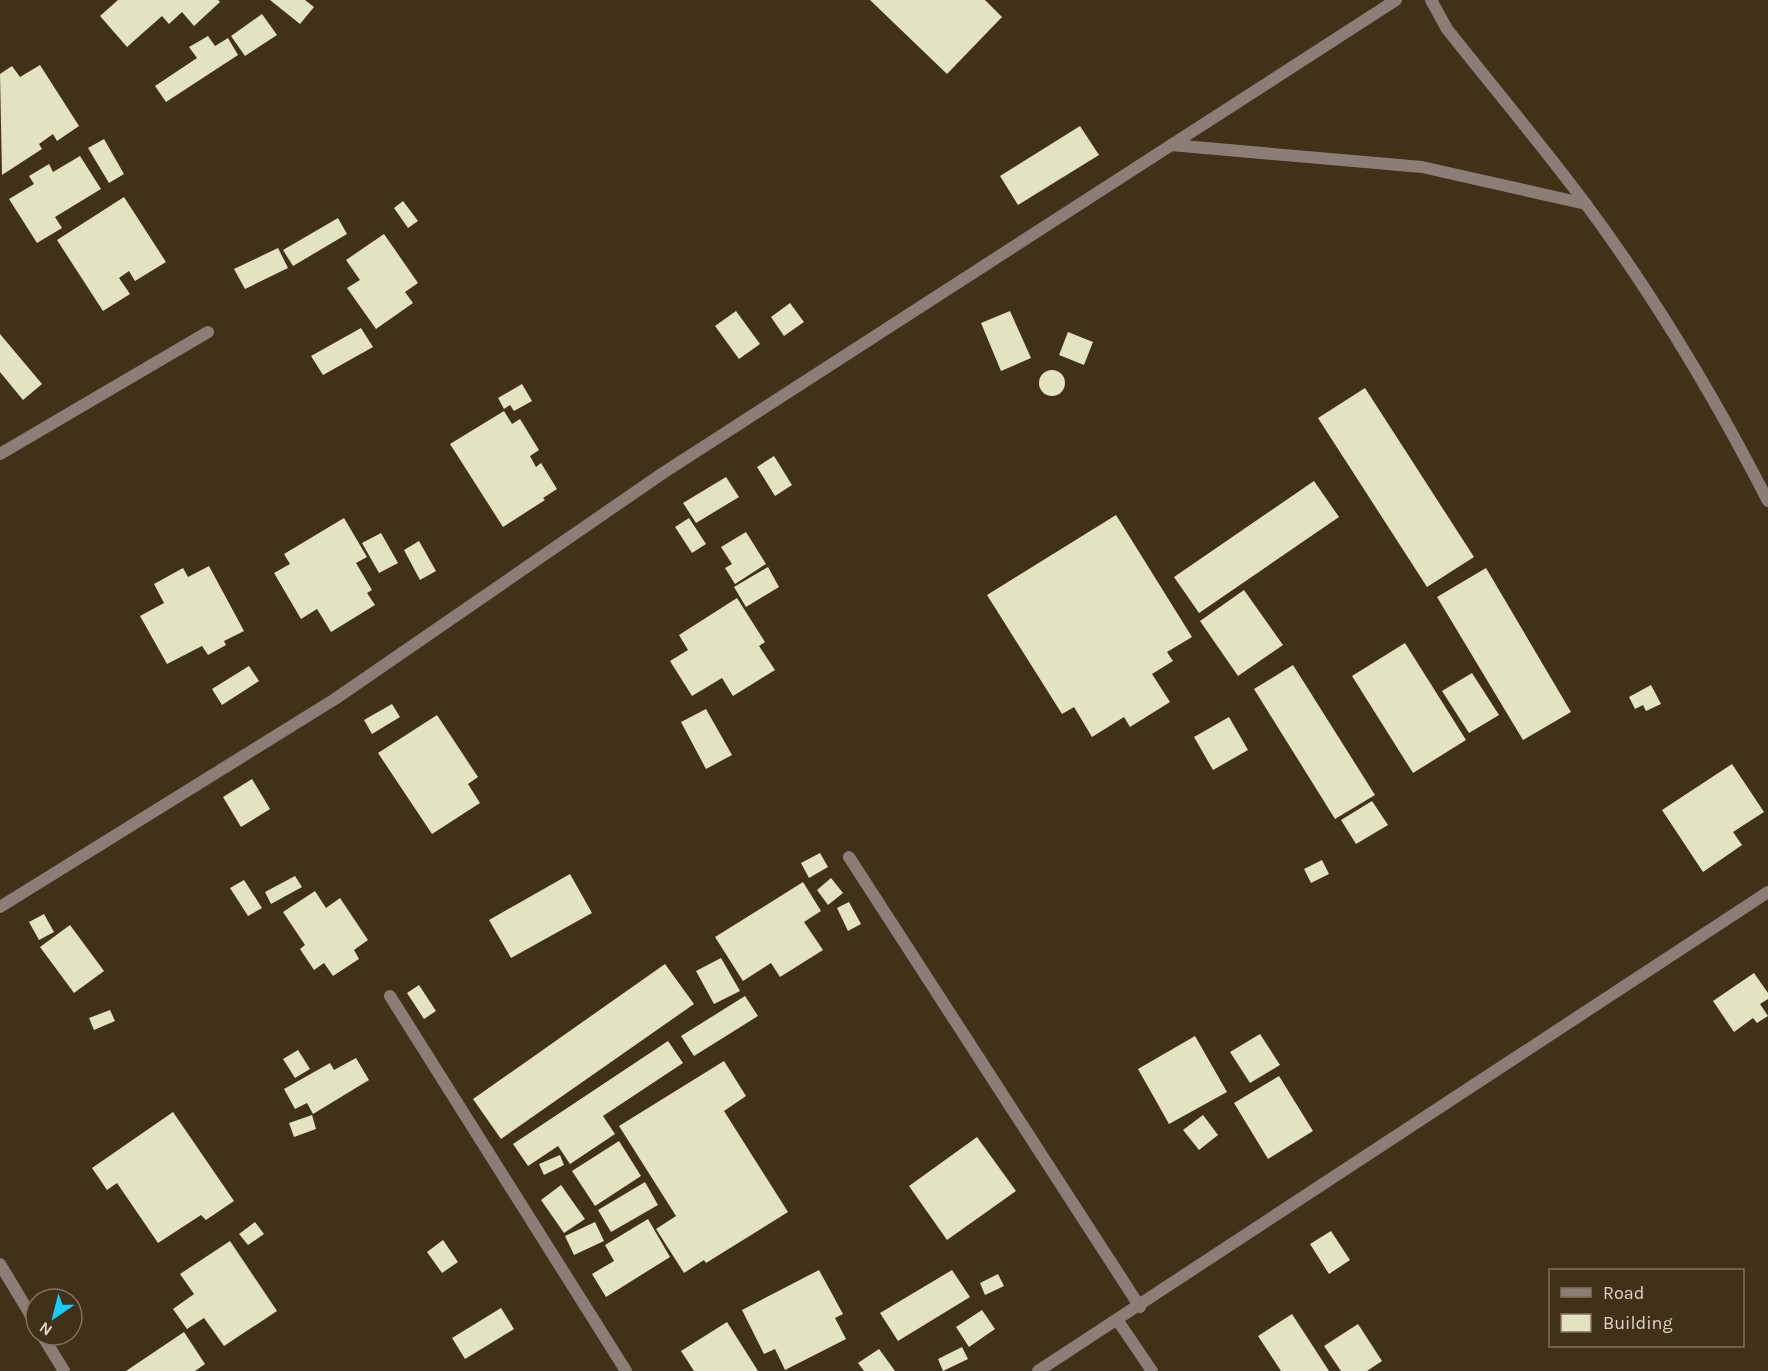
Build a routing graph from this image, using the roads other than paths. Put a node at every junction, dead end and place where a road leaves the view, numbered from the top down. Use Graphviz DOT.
graph roads {
  1 [pos="1396,0"];
  2 [pos="1431,0"];
  3 [pos="1171,145"];
  4 [pos="1586,204"];
  5 [pos="208,332"];
  6 [pos="0,454"];
  7 [pos="1768,501"];
  8 [pos="849,857"];
  9 [pos="1766,896"];
  10 [pos="0,907"];
  11 [pos="390,996"];
  12 [pos="0,1264"];
  13 [pos="24,1304"];
  14 [pos="1140,1306"];
  15 [pos="1118,1321"];
  16 [pos="49,1347"];
  17 [pos="64,1371"];
  18 [pos="626,1371"];
  19 [pos="1038,1371"];
  20 [pos="1152,1371"];
  1 -- 3 [label="street"];
  2 -- 4 [label="street"];
  3 -- 4 [label="street"];
  3 -- 10 [label="street"];
  4 -- 7 [label="street"];
  5 -- 6 [label="street"];
  8 -- 14 [label="street"];
  9 -- 14 [label="street"];
  11 -- 18 [label="street"];
  12 -- 13 [label="street"];
  14 -- 15 [label="street"];
  15 -- 19 [label="street"];
  15 -- 20 [label="street"];
  16 -- 17 [label="street"];
}
